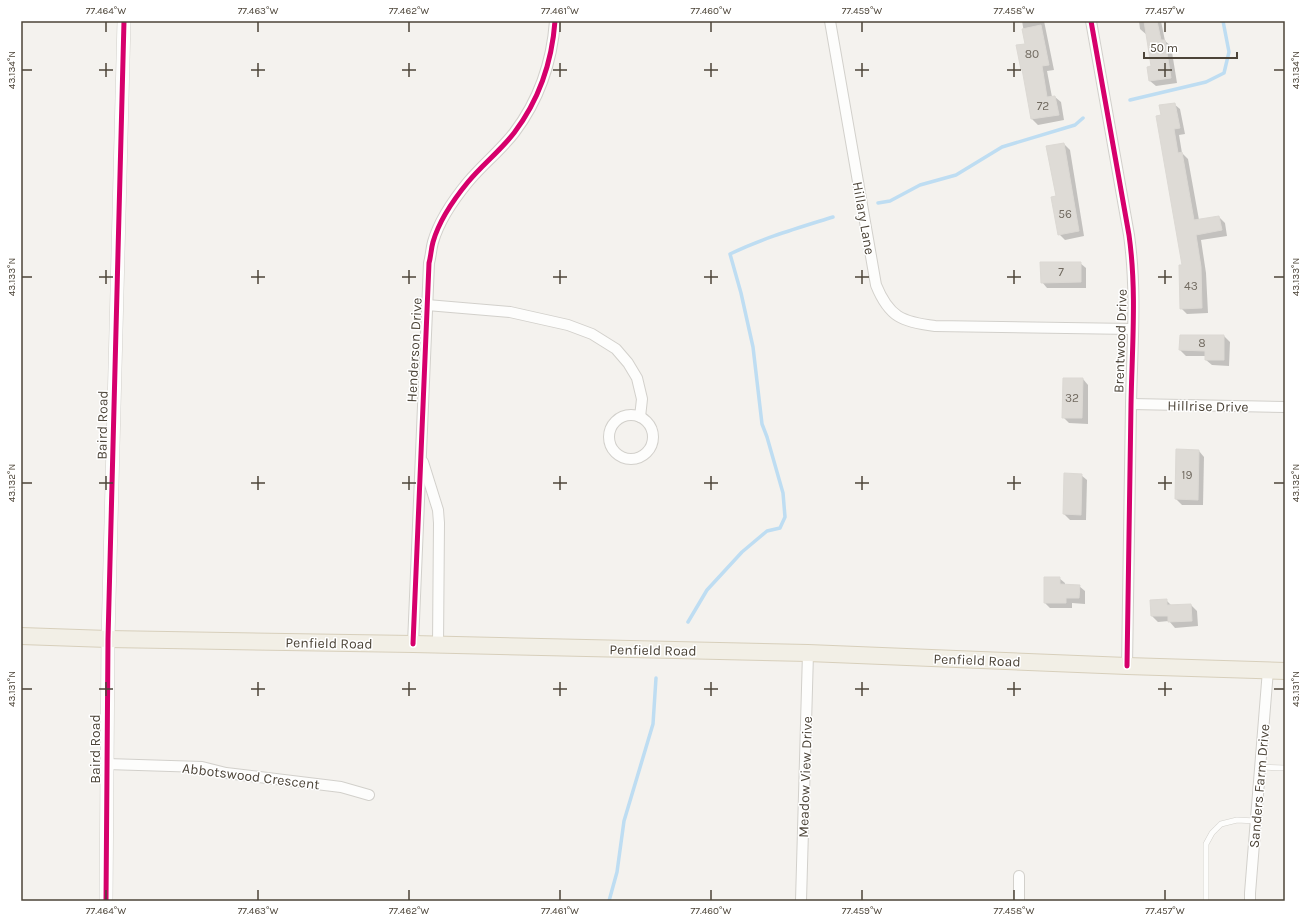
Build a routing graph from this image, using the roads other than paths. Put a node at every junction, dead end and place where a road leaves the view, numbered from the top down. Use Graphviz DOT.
graph roads {
  1 [pos="124,21"];
  2 [pos="555,21"];
  3 [pos="830,21"];
  4 [pos="1091,21"];
  5 [pos="428,305"];
  6 [pos="1133,329"];
  7 [pos="1130,404"];
  8 [pos="1285,407"];
  9 [pos="640,417"];
  10 [pos="421,454"];
  11 [pos="21,636"];
  12 [pos="108,639"];
  13 [pos="413,644"];
  14 [pos="438,645"];
  15 [pos="808,653"];
  16 [pos="1127,666"];
  17 [pos="1268,670"];
  18 [pos="1285,671"];
  19 [pos="107,764"];
  20 [pos="1260,767"];
  21 [pos="1285,768"];
  22 [pos="369,795"];
  23 [pos="1256,821"];
  24 [pos="1019,876"];
  25 [pos="106,901"];
  26 [pos="801,901"];
  27 [pos="1019,901"];
  28 [pos="1206,901"];
  29 [pos="1250,901"];
  1 -- 12 [label="street, Baird Road"];
  2 -- 5 [label="street, Henderson Drive"];
  3 -- 6 [label="street, Hillary Lane"];
  4 -- 6 [label="street, Brentwood Drive"];
  5 -- 9 [label="street"];
  5 -- 10 [label="street, Henderson Drive"];
  6 -- 7 [label="street, Brentwood Drive"];
  7 -- 8 [label="street, Hillrise Drive"];
  7 -- 16 [label="street, Brentwood Drive"];
  9 -- 9 [label="street"];
  10 -- 13 [label="street, Henderson Drive"];
  10 -- 14 [label="street, Henderson Drive"];
  11 -- 12 [label="main road, Penfield Road"];
  12 -- 13 [label="main road, Penfield Road"];
  12 -- 19 [label="street, Baird Road"];
  13 -- 14 [label="main road, Penfield Road"];
  14 -- 15 [label="main road, Penfield Road"];
  15 -- 16 [label="main road, Penfield Road"];
  15 -- 26 [label="street, Meadow View Drive"];
  16 -- 17 [label="main road, Penfield Road"];
  17 -- 18 [label="main road, Penfield Road"];
  17 -- 20 [label="street, Sanders Farm Drive"];
  19 -- 22 [label="street, Abbotswood Crescent"];
  19 -- 25 [label="street, Baird Road"];
  20 -- 21 [label="lane"];
  20 -- 23 [label="street, Sanders Farm Drive"];
  23 -- 28 [label="lane"];
  23 -- 29 [label="street, Sanders Farm Drive"];
  24 -- 27 [label="street"];
}
